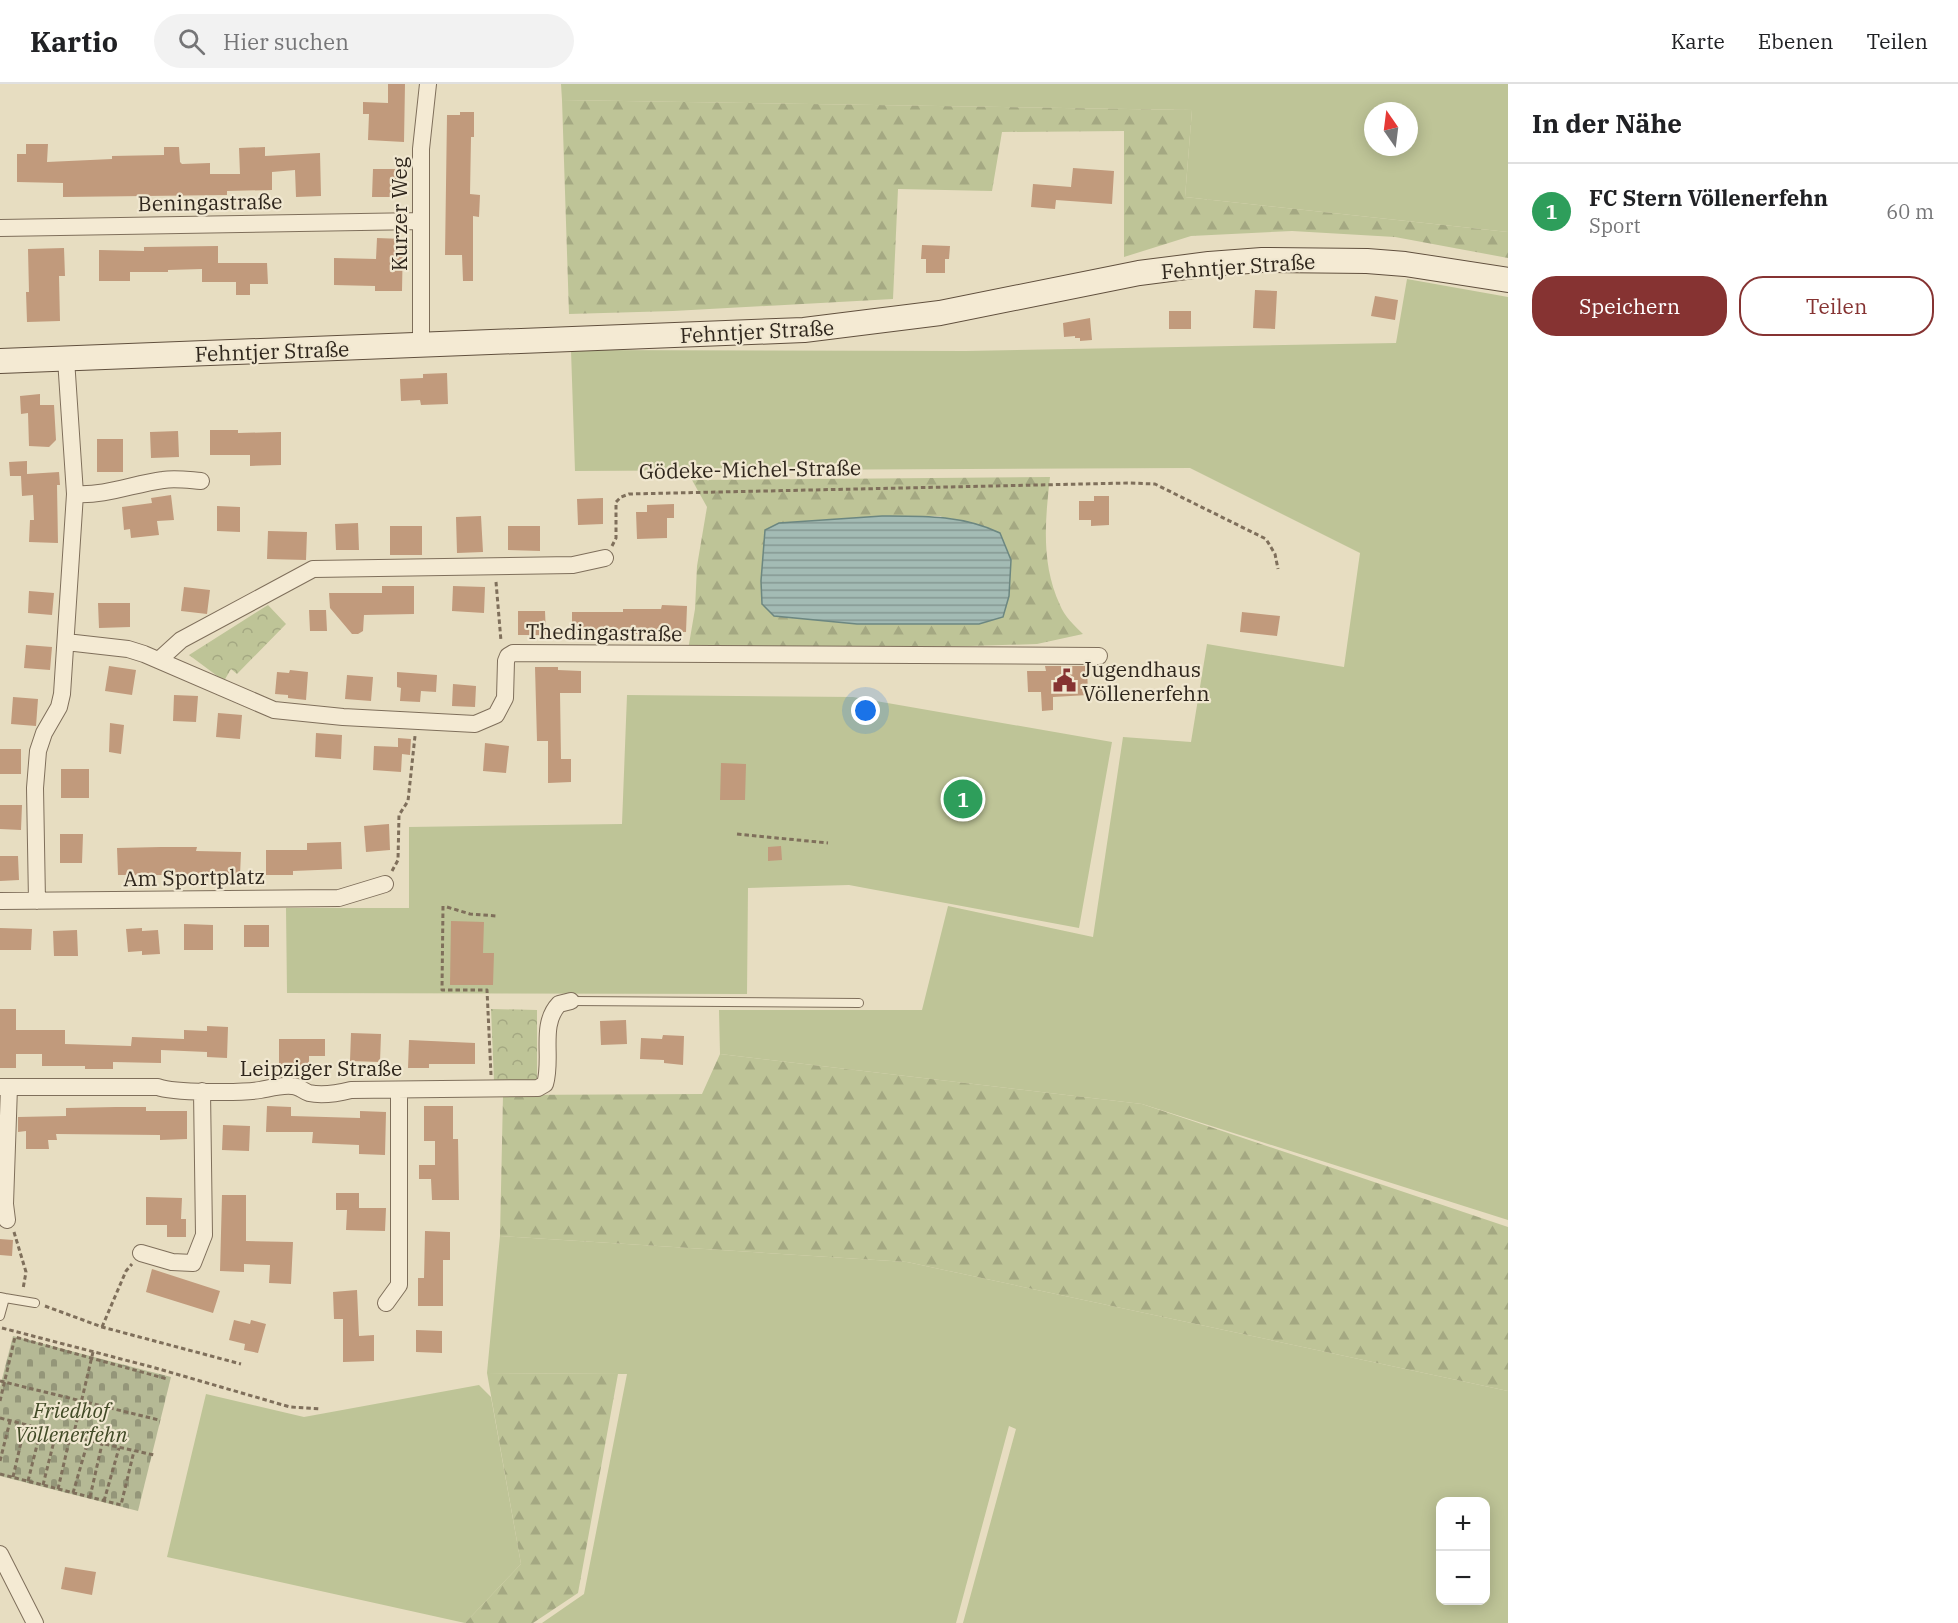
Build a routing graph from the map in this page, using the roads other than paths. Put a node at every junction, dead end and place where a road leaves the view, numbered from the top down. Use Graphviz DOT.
graph roads {
  1 [pos="428,84"];
  2 [pos="421,221"];
  3 [pos="0,228"];
  4 [pos="1508,280"];
  5 [pos="421,345"];
  6 [pos="66,360"];
  7 [pos="0,361"];
  8 [pos="201,481"];
  9 [pos="75,494"];
  10 [pos="605,558"];
  11 [pos="66,642"];
  12 [pos="1099,656"];
  13 [pos="159,660"];
  14 [pos="386,884"];
  15 [pos="0,901"];
  16 [pos="37,901"];
  17 [pos="571,1001"];
  18 [pos="859,1003"];
  19 [pos="4,1087"];
  20 [pos="202,1091"];
  21 [pos="399,1091"];
  22 [pos="7,1220"];
  23 [pos="141,1253"];
  24 [pos="3,1297"];
  25 [pos="35,1303"];
  26 [pos="386,1303"];
  27 [pos="0,1316"];
  28 [pos="0,1554"];
  29 [pos="35,1623"];
  1 -- 2 [label="street, Kurzer Weg"];
  2 -- 3 [label="street, Beningastraße"];
  2 -- 5 [label="street, Kurzer Weg"];
  4 -- 5 [label="street, Fehntjer Straße"];
  5 -- 6 [label="street, Fehntjer Straße"];
  6 -- 7 [label="street, Fehntjer Straße"];
  6 -- 9 [label="street"];
  8 -- 9 [label="street"];
  9 -- 11 [label="street"];
  10 -- 13 [label="street"];
  11 -- 13 [label="street, Thedingastraße"];
  11 -- 16 [label="street"];
  12 -- 13 [label="street, Thedingastraße"];
  14 -- 16 [label="street, Am Sportplatz"];
  15 -- 16 [label="street, Am Sportplatz"];
  17 -- 18 [label="lane"];
  17 -- 21 [label="street, Leipziger Straße"];
  19 -- 20 [label="street, Leipziger Straße"];
  19 -- 22 [label="street"];
  20 -- 21 [label="street, Leipziger Straße"];
  20 -- 23 [label="street"];
  21 -- 26 [label="street"];
  24 -- 25 [label="lane"];
  24 -- 27 [label="lane"];
  28 -- 29 [label="street"];
}
